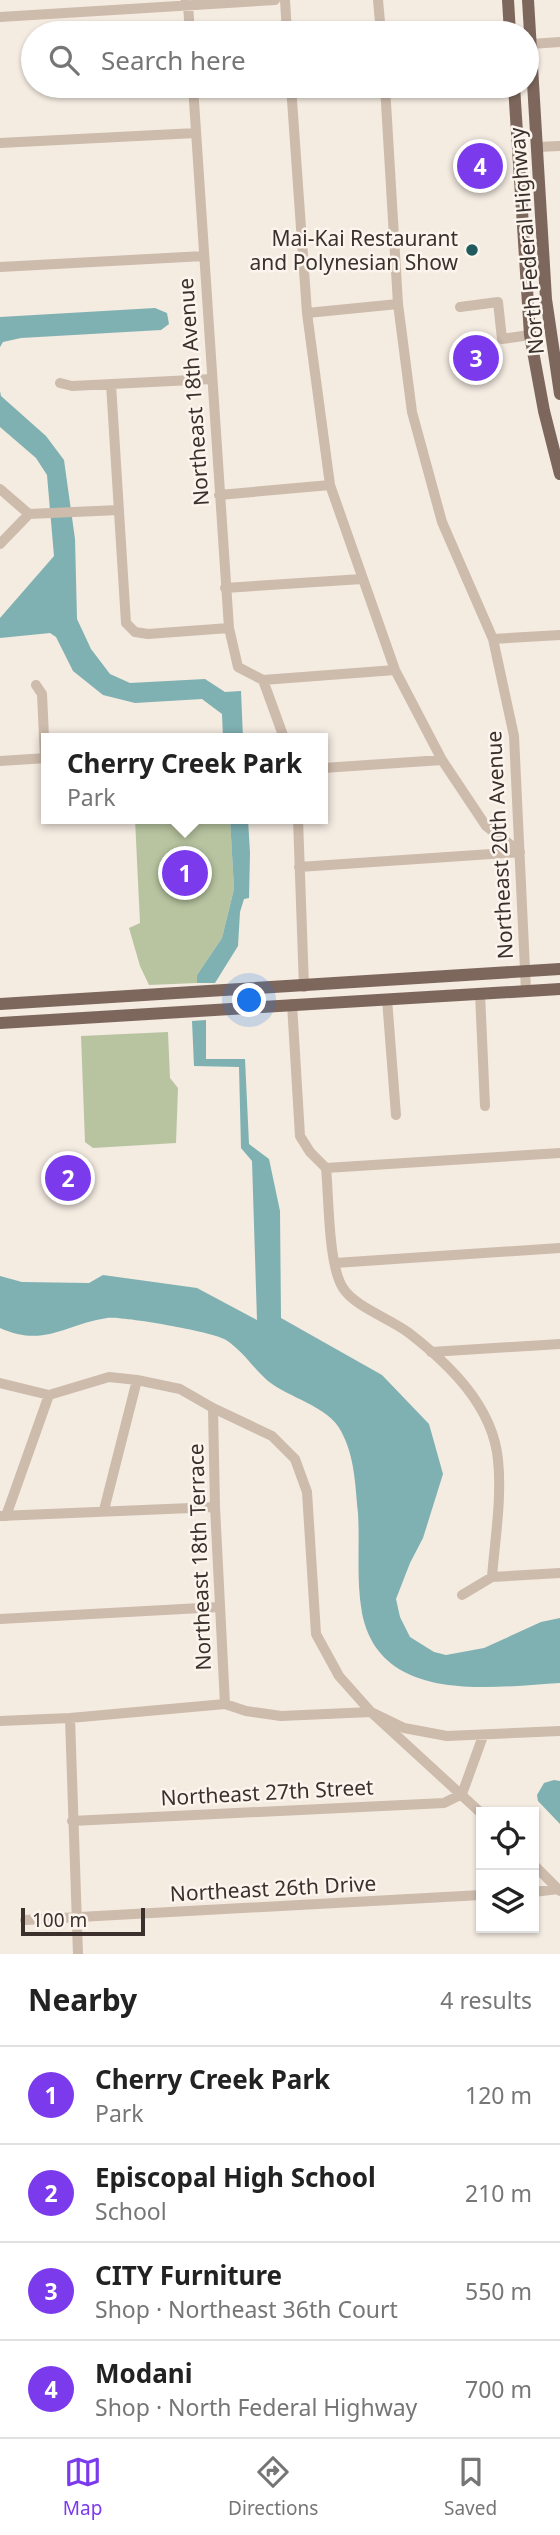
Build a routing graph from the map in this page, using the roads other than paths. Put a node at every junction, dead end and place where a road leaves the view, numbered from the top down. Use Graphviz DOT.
graph roads {
  1 [pos="275,0"];
  2 [pos="285,0"];
  3 [pos="378,0"];
  4 [pos="508,0"];
  5 [pos="528,0"];
  6 [pos="186,3"];
  7 [pos="0,17"];
  8 [pos="188,21"];
  9 [pos="286,21"];
  10 [pos="380,21"];
  11 [pos="509,21"];
  12 [pos="529,21"];
  13 [pos="560,42"];
  14 [pos="539,43"];
  15 [pos="194,98"];
  16 [pos="292,98"];
  17 [pos="386,98"];
  18 [pos="514,98"];
  19 [pos="534,98"];
  20 [pos="516,126"];
  21 [pos="196,132"];
  22 [pos="0,143"];
  23 [pos="560,146"];
  24 [pos="537,147"];
  25 [pos="518,158"];
  26 [pos="539,180"];
  27 [pos="204,256"];
  28 [pos="0,267"];
  29 [pos="398,304"];
  30 [pos="460,307"];
  31 [pos="307,313"];
  32 [pos="530,335"];
  33 [pos="554,360"];
  34 [pos="212,380"];
  35 [pos="60,383"];
  36 [pos="111,384"];
  37 [pos="560,394"];
  38 [pos="560,474"];
  39 [pos="330,485"];
  40 [pos="0,489"];
  41 [pos="219,495"];
  42 [pos="119,510"];
  43 [pos="29,514"];
  44 [pos="0,544"];
  45 [pos="362,579"];
  46 [pos="225,588"];
  47 [pos="229,628"];
  48 [pos="560,635"];
  49 [pos="493,639"];
  50 [pos="395,670"];
  51 [pos="262,680"];
  52 [pos="36,685"];
  53 [pos="44,733"];
  54 [pos="282,733"];
  55 [pos="41,758"];
  56 [pos="442,760"];
  57 [pos="0,761"];
  58 [pos="328,768"];
  59 [pos="298,824"];
  60 [pos="520,852"];
  61 [pos="299,867"];
  62 [pos="560,969"];
  63 [pos="525,972"];
  64 [pos="304,987"];
  65 [pos="560,989"];
  66 [pos="526,990"];
  67 [pos="229,991"];
  68 [pos="480,993"];
  69 [pos="387,999"];
  70 [pos="0,1003"];
  71 [pos="14,1003"];
  72 [pos="292,1004"];
  73 [pos="221,1009"];
  74 [pos="0,1014"];
  75 [pos="0,1023"];
  76 [pos="485,1106"];
  77 [pos="396,1115"];
  78 [pos="560,1153"];
  79 [pos="326,1168"];
  80 [pos="560,1248"];
  81 [pos="335,1263"];
  82 [pos="560,1344"];
  83 [pos="432,1352"];
  84 [pos="136,1380"];
  85 [pos="0,1383"];
  86 [pos="49,1395"];
  87 [pos="213,1408"];
  88 [pos="215,1507"];
  89 [pos="104,1510"];
  90 [pos="3,1516"];
  91 [pos="560,1573"];
  92 [pos="492,1577"];
  93 [pos="462,1595"];
  94 [pos="219,1607"];
  95 [pos="0,1619"];
  96 [pos="225,1704"];
  97 [pos="371,1712"];
  98 [pos="70,1718"];
  99 [pos="0,1721"];
  100 [pos="560,1731"];
  101 [pos="484,1736"];
  102 [pos="462,1794"];
  103 [pos="476,1808"];
  104 [pos="72,1821"];
  105 [pos="539,1870"];
  106 [pos="559,1890"];
  107 [pos="539,1892"];
  108 [pos="476,1895"];
  109 [pos="76,1917"];
  110 [pos="25,1920"];
  111 [pos="78,1954"];
  1 -- 6 [label="street"];
  2 -- 9 [label="street"];
  3 -- 10 [label="street"];
  4 -- 11 [label="main road"];
  5 -- 12 [label="main road, North Federal Highway"];
  6 -- 7 [label="street"];
  6 -- 8 [label="street"];
  13 -- 14 [label="street"];
  15 -- 21 [label="street, Northeast 18th Avenue"];
  16 -- 31 [label="street"];
  17 -- 29 [label="street, Northeast 20th Avenue"];
  18 -- 20 [label="main road, North Federal Highway"];
  19 -- 24 [label="main road, North Federal Highway"];
  20 -- 24 [label="main road"];
  20 -- 25 [label="main road, North Federal Highway"];
  21 -- 22 [label="street"];
  21 -- 27 [label="street, Northeast 18th Avenue"];
  23 -- 24 [label="street"];
  24 -- 26 [label="main road, North Federal Highway"];
  25 -- 26 [label="main road"];
  25 -- 32 [label="main road, North Federal Highway"];
  26 -- 33 [label="main road, North Federal Highway"];
  27 -- 28 [label="street"];
  27 -- 34 [label="street, Northeast 18th Avenue"];
  29 -- 31 [label="street"];
  29 -- 49 [label="street, Northeast 20th Avenue"];
  30 -- 32 [label="street"];
  31 -- 39 [label="street"];
  32 -- 33 [label="main road"];
  32 -- 38 [label="main road, North Federal Highway"];
  33 -- 37 [label="main road, North Federal Highway"];
  34 -- 36 [label="street"];
  34 -- 41 [label="street, Northeast 18th Avenue"];
  35 -- 36 [label="street"];
  36 -- 42 [label="street"];
  39 -- 41 [label="street"];
  39 -- 45 [label="street"];
  40 -- 43 [label="street"];
  41 -- 46 [label="street, Northeast 18th Avenue"];
  42 -- 43 [label="street"];
  42 -- 47 [label="street"];
  43 -- 44 [label="street"];
  45 -- 46 [label="street"];
  45 -- 50 [label="street"];
  46 -- 47 [label="street, Northeast 18th Avenue"];
  47 -- 51 [label="street, Northeast 18th Avenue"];
  48 -- 49 [label="street"];
  49 -- 60 [label="street, Northeast 20th Avenue"];
  50 -- 51 [label="street"];
  50 -- 56 [label="street"];
  51 -- 54 [label="street"];
  52 -- 53 [label="street"];
  55 -- 57 [label="street"];
  56 -- 58 [label="street"];
  56 -- 60 [label="street"];
  59 -- 61 [label="street"];
  60 -- 61 [label="street"];
  60 -- 63 [label="street, Northeast 20th Avenue"];
  61 -- 64 [label="street"];
  62 -- 63 [label="main road"];
  63 -- 64 [label="main road"];
  63 -- 66 [label="street, Northeast 20th Avenue"];
  64 -- 67 [label="main road"];
  64 -- 72 [label="main road"];
  65 -- 66 [label="main road"];
  66 -- 68 [label="main road"];
  67 -- 71 [label="main road"];
  67 -- 73 [label="main road"];
  68 -- 69 [label="main road"];
  68 -- 76 [label="street"];
  69 -- 72 [label="main road"];
  69 -- 77 [label="street"];
  70 -- 71 [label="main road"];
  71 -- 74 [label="main road"];
  72 -- 73 [label="main road"];
  72 -- 79 [label="street"];
  73 -- 75 [label="main road"];
  78 -- 79 [label="street"];
  79 -- 81 [label="street"];
  80 -- 81 [label="street"];
  81 -- 83 [label="street"];
  82 -- 83 [label="street"];
  83 -- 92 [label="street"];
  84 -- 86 [label="street"];
  84 -- 87 [label="street"];
  84 -- 89 [label="street"];
  85 -- 86 [label="street"];
  86 -- 90 [label="street"];
  87 -- 88 [label="street, Northeast 18th Terrace"];
  87 -- 97 [label="street"];
  88 -- 89 [label="street"];
  88 -- 94 [label="street, Northeast 18th Terrace"];
  89 -- 90 [label="street"];
  91 -- 92 [label="street"];
  92 -- 93 [label="street"];
  94 -- 95 [label="street"];
  94 -- 96 [label="street, Northeast 18th Terrace"];
  96 -- 97 [label="street"];
  96 -- 98 [label="street"];
  97 -- 101 [label="street"];
  97 -- 102 [label="street"];
  98 -- 99 [label="street"];
  98 -- 104 [label="street"];
  100 -- 101 [label="street"];
  101 -- 102 [label="street"];
  102 -- 103 [label="street"];
  102 -- 104 [label="street, Northeast 27th Street"];
  104 -- 109 [label="street"];
  105 -- 106 [label="street"];
  106 -- 107 [label="street"];
  108 -- 109 [label="street, Northeast 26th Drive"];
  109 -- 110 [label="street, Northeast 26th Drive"];
  109 -- 111 [label="street"];
}
